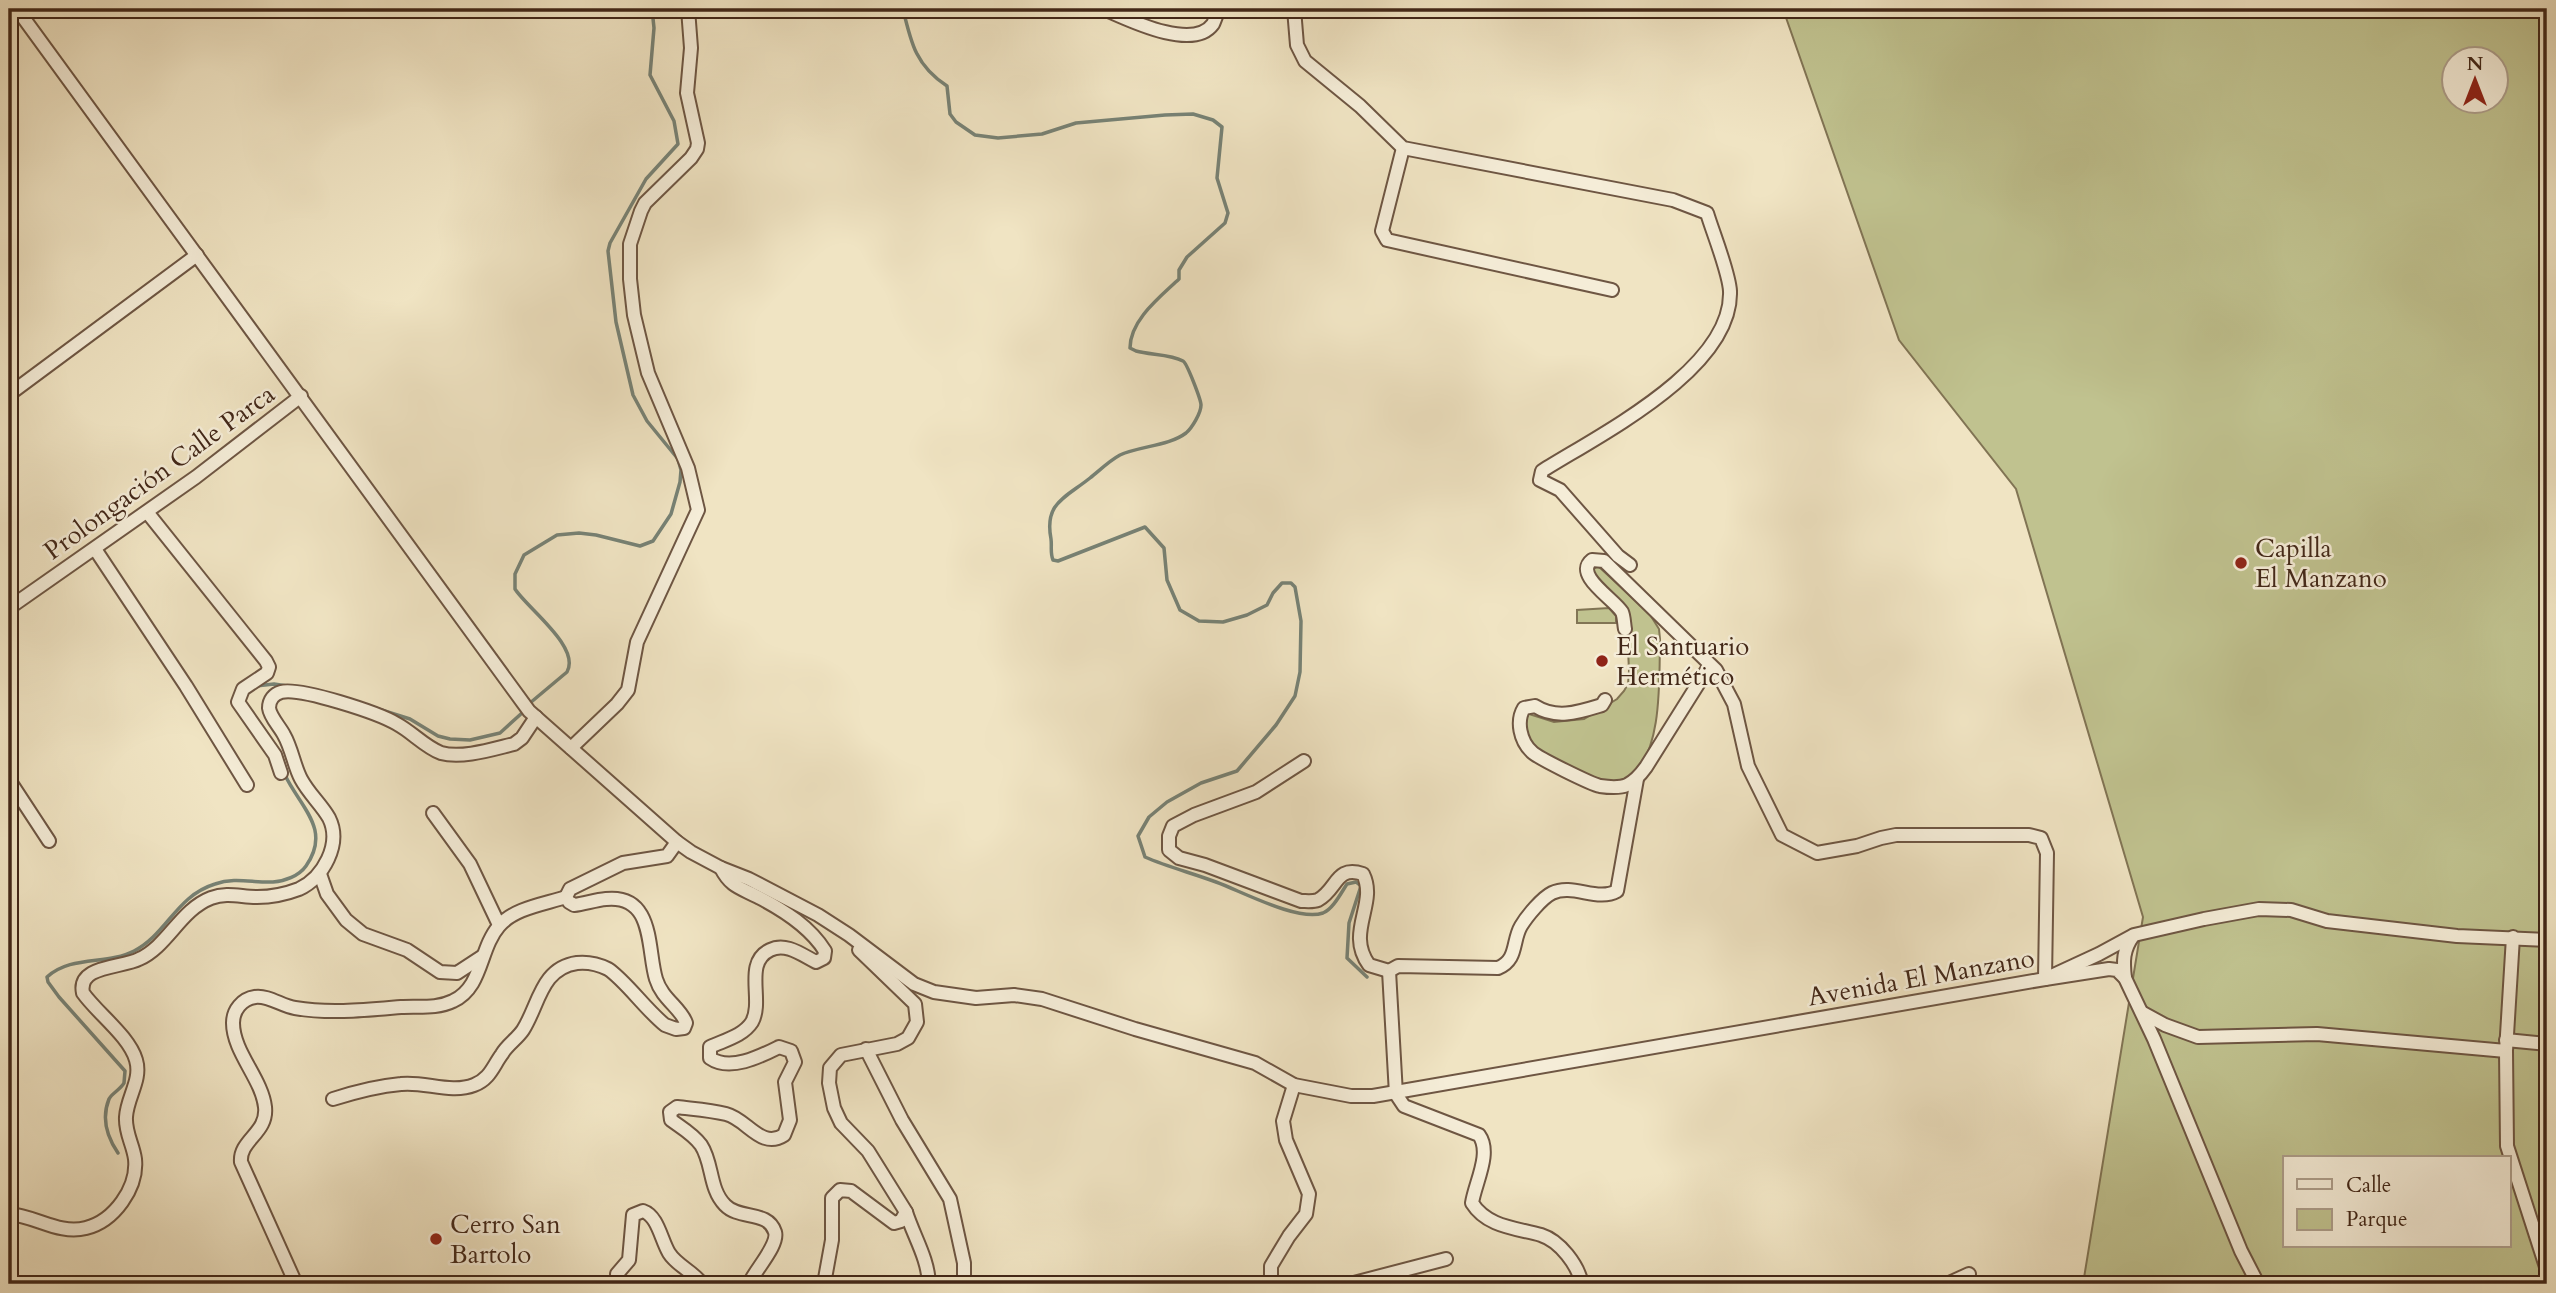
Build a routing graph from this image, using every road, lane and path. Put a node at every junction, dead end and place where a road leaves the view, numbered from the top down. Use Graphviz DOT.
graph roads {
  1 [pos="17,9"];
  2 [pos="688,9"];
  3 [pos="1104,9"];
  4 [pos="1219,9"];
  5 [pos="1294,9"];
  6 [pos="1403,148"];
  7 [pos="197,255"];
  8 [pos="1612,290"];
  9 [pos="15,390"];
  10 [pos="301,396"];
  11 [pos="147,512"];
  12 [pos="95,549"];
  13 [pos="1630,565"];
  14 [pos="9,608"];
  15 [pos="1625,629"];
  16 [pos="1710,665"];
  17 [pos="1605,700"];
  18 [pos="536,717"];
  19 [pos="571,748"];
  20 [pos="1304,761"];
  21 [pos="281,773"];
  22 [pos="1637,779"];
  23 [pos="9,780"];
  24 [pos="247,785"];
  25 [pos="432,813"];
  26 [pos="50,841"];
  27 [pos="677,842"];
  28 [pos="721,868"];
  29 [pos="320,874"];
  30 [pos="566,897"];
  31 [pos="499,925"];
  32 [pos="849,935"];
  33 [pos="2134,935"];
  34 [pos="2513,937"];
  35 [pos="2547,940"];
  36 [pos="483,957"];
  37 [pos="1389,971"];
  38 [pos="2126,978"];
  39 [pos="2045,979"];
  40 [pos="2143,1013"];
  41 [pos="2165,1025"];
  42 [pos="2154,1040"];
  43 [pos="2547,1044"];
  44 [pos="2506,1046"];
  45 [pos="866,1049"];
  46 [pos="1294,1086"];
  47 [pos="1396,1094"];
  48 [pos="333,1098"];
  49 [pos="906,1212"];
  50 [pos="9,1214"];
  51 [pos="1446,1259"];
  52 [pos="2547,1270"];
  53 [pos="1969,1273"];
  54 [pos="617,1274"];
  55 [pos="296,1284"];
  56 [pos="702,1284"];
  57 [pos="749,1284"];
  58 [pos="824,1284"];
  59 [pos="929,1284"];
  60 [pos="964,1284"];
  61 [pos="1271,1284"];
  62 [pos="1350,1284"];
  63 [pos="1582,1284"];
  64 [pos="1947,1284"];
  65 [pos="2258,1284"];
  1 -- 7 [label="street"];
  2 -- 19 [label="street"];
  3 -- 4 [label="street"];
  5 -- 6 [label="street"];
  6 -- 8 [label="street"];
  6 -- 13 [label="street"];
  7 -- 9 [label="street"];
  7 -- 10 [label="street"];
  10 -- 11 [label="street, Prolongación Calle Parca"];
  10 -- 18 [label="street"];
  11 -- 12 [label="street, Prolongación Calle Parca"];
  11 -- 21 [label="street"];
  12 -- 14 [label="street, Prolongación Calle Parca"];
  12 -- 24 [label="street"];
  15 -- 16 [label="street"];
  16 -- 22 [label="street"];
  16 -- 39 [label="street"];
  17 -- 22 [label="street"];
  18 -- 19 [label="street"];
  18 -- 29 [label="street"];
  19 -- 27 [label="street"];
  20 -- 37 [label="street"];
  22 -- 37 [label="street"];
  23 -- 26 [label="street"];
  25 -- 31 [label="street"];
  27 -- 28 [label="street"];
  27 -- 30 [label="street"];
  28 -- 32 [label="street"];
  28 -- 57 [label="street"];
  29 -- 36 [label="street"];
  29 -- 50 [label="street"];
  30 -- 31 [label="street"];
  30 -- 48 [label="street"];
  31 -- 36 [label="street"];
  32 -- 45 [label="street"];
  32 -- 46 [label="street"];
  33 -- 34 [label="street, Avenida El Manzano"];
  33 -- 38 [label="street"];
  33 -- 39 [label="street, Avenida El Manzano"];
  34 -- 35 [label="street, Avenida El Manzano"];
  34 -- 44 [label="street"];
  36 -- 55 [label="street"];
  37 -- 47 [label="street"];
  38 -- 39 [label="street"];
  38 -- 40 [label="street"];
  39 -- 47 [label="street, Avenida El Manzano"];
  40 -- 41 [label="street"];
  40 -- 42 [label="street"];
  41 -- 42 [label="street"];
  41 -- 44 [label="street"];
  42 -- 65 [label="street"];
  43 -- 44 [label="street"];
  44 -- 52 [label="street"];
  45 -- 49 [label="street"];
  45 -- 60 [label="street"];
  46 -- 47 [label="street, Avenida El Manzano"];
  46 -- 61 [label="street"];
  47 -- 63 [label="street"];
  49 -- 58 [label="street"];
  49 -- 59 [label="street"];
  51 -- 62 [label="street"];
  53 -- 64 [label="street"];
  54 -- 56 [label="street"];
}
